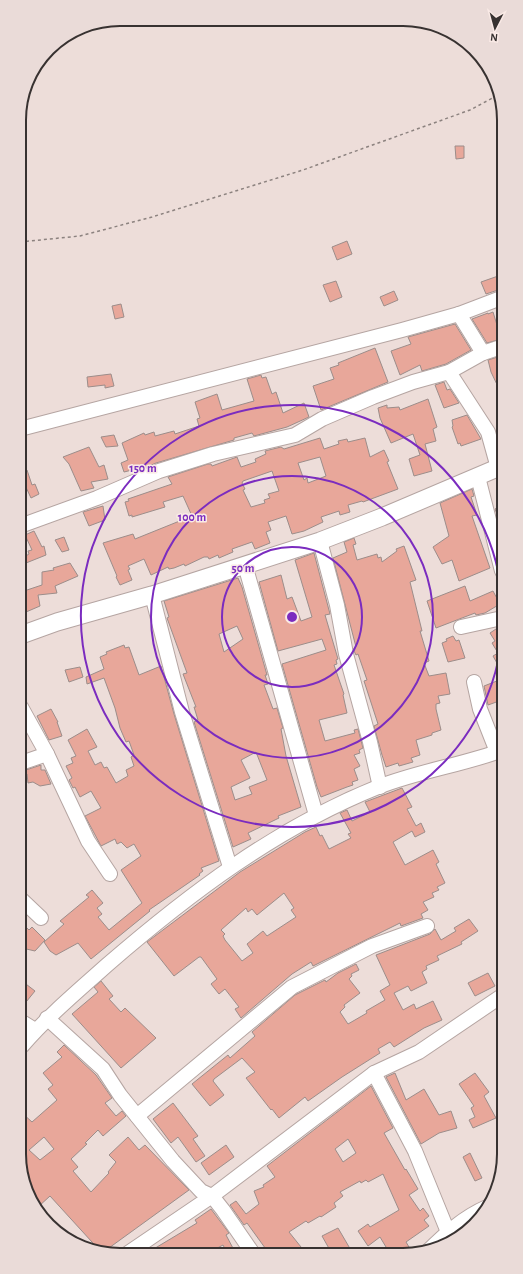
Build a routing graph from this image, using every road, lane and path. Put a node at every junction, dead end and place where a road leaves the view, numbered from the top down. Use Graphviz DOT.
graph roads {
  1 [pos="494,97"];
  2 [pos="26,241"];
  3 [pos="497,300"];
  4 [pos="459,314"];
  5 [pos="497,348"];
  6 [pos="483,353"];
  7 [pos="449,372"];
  8 [pos="26,427"];
  9 [pos="497,458"];
  10 [pos="497,468"];
  11 [pos="478,477"];
  12 [pos="26,524"];
  13 [pos="320,541"];
  14 [pos="497,551"];
  15 [pos="244,565"];
  16 [pos="152,595"];
  17 [pos="497,619"];
  18 [pos="461,627"];
  19 [pos="26,633"];
  20 [pos="474,682"];
  21 [pos="26,716"];
  22 [pos="497,745"];
  23 [pos="497,752"];
  24 [pos="47,754"];
  25 [pos="26,761"];
  26 [pos="380,787"];
  27 [pos="316,815"];
  28 [pos="230,867"];
  29 [pos="110,874"];
  30 [pos="26,904"];
  31 [pos="41,918"];
  32 [pos="427,926"];
  33 [pos="497,999"];
  34 [pos="47,1018"];
  35 [pos="26,1024"];
  36 [pos="35,1030"];
  37 [pos="26,1041"];
  38 [pos="374,1074"];
  39 [pos="137,1116"];
  40 [pos="212,1196"];
  41 [pos="477,1211"];
  42 [pos="448,1232"];
  43 [pos="440,1240"];
  44 [pos="135,1248"];
  45 [pos="249,1248"];
  1 -- 2 [label="path"];
  3 -- 4 [label="street"];
  4 -- 6 [label="street"];
  4 -- 8 [label="street"];
  5 -- 6 [label="street"];
  6 -- 7 [label="street"];
  7 -- 9 [label="street"];
  7 -- 12 [label="street"];
  10 -- 11 [label="main road"];
  11 -- 13 [label="main road"];
  11 -- 14 [label="street"];
  13 -- 15 [label="main road"];
  13 -- 26 [label="street"];
  15 -- 16 [label="main road"];
  15 -- 27 [label="street"];
  16 -- 19 [label="main road"];
  16 -- 28 [label="street"];
  17 -- 18 [label="street"];
  20 -- 22 [label="street"];
  21 -- 24 [label="street"];
  23 -- 26 [label="street"];
  24 -- 25 [label="street"];
  24 -- 29 [label="street"];
  26 -- 27 [label="street"];
  27 -- 28 [label="street"];
  28 -- 34 [label="street"];
  30 -- 31 [label="street"];
  32 -- 39 [label="street"];
  33 -- 38 [label="street"];
  34 -- 36 [label="street"];
  34 -- 39 [label="street"];
  35 -- 36 [label="street"];
  36 -- 37 [label="street"];
  38 -- 40 [label="street"];
  38 -- 42 [label="street"];
  39 -- 40 [label="street"];
  40 -- 44 [label="street"];
  40 -- 45 [label="street"];
  41 -- 42 [label="street"];
  42 -- 43 [label="street"];
}
